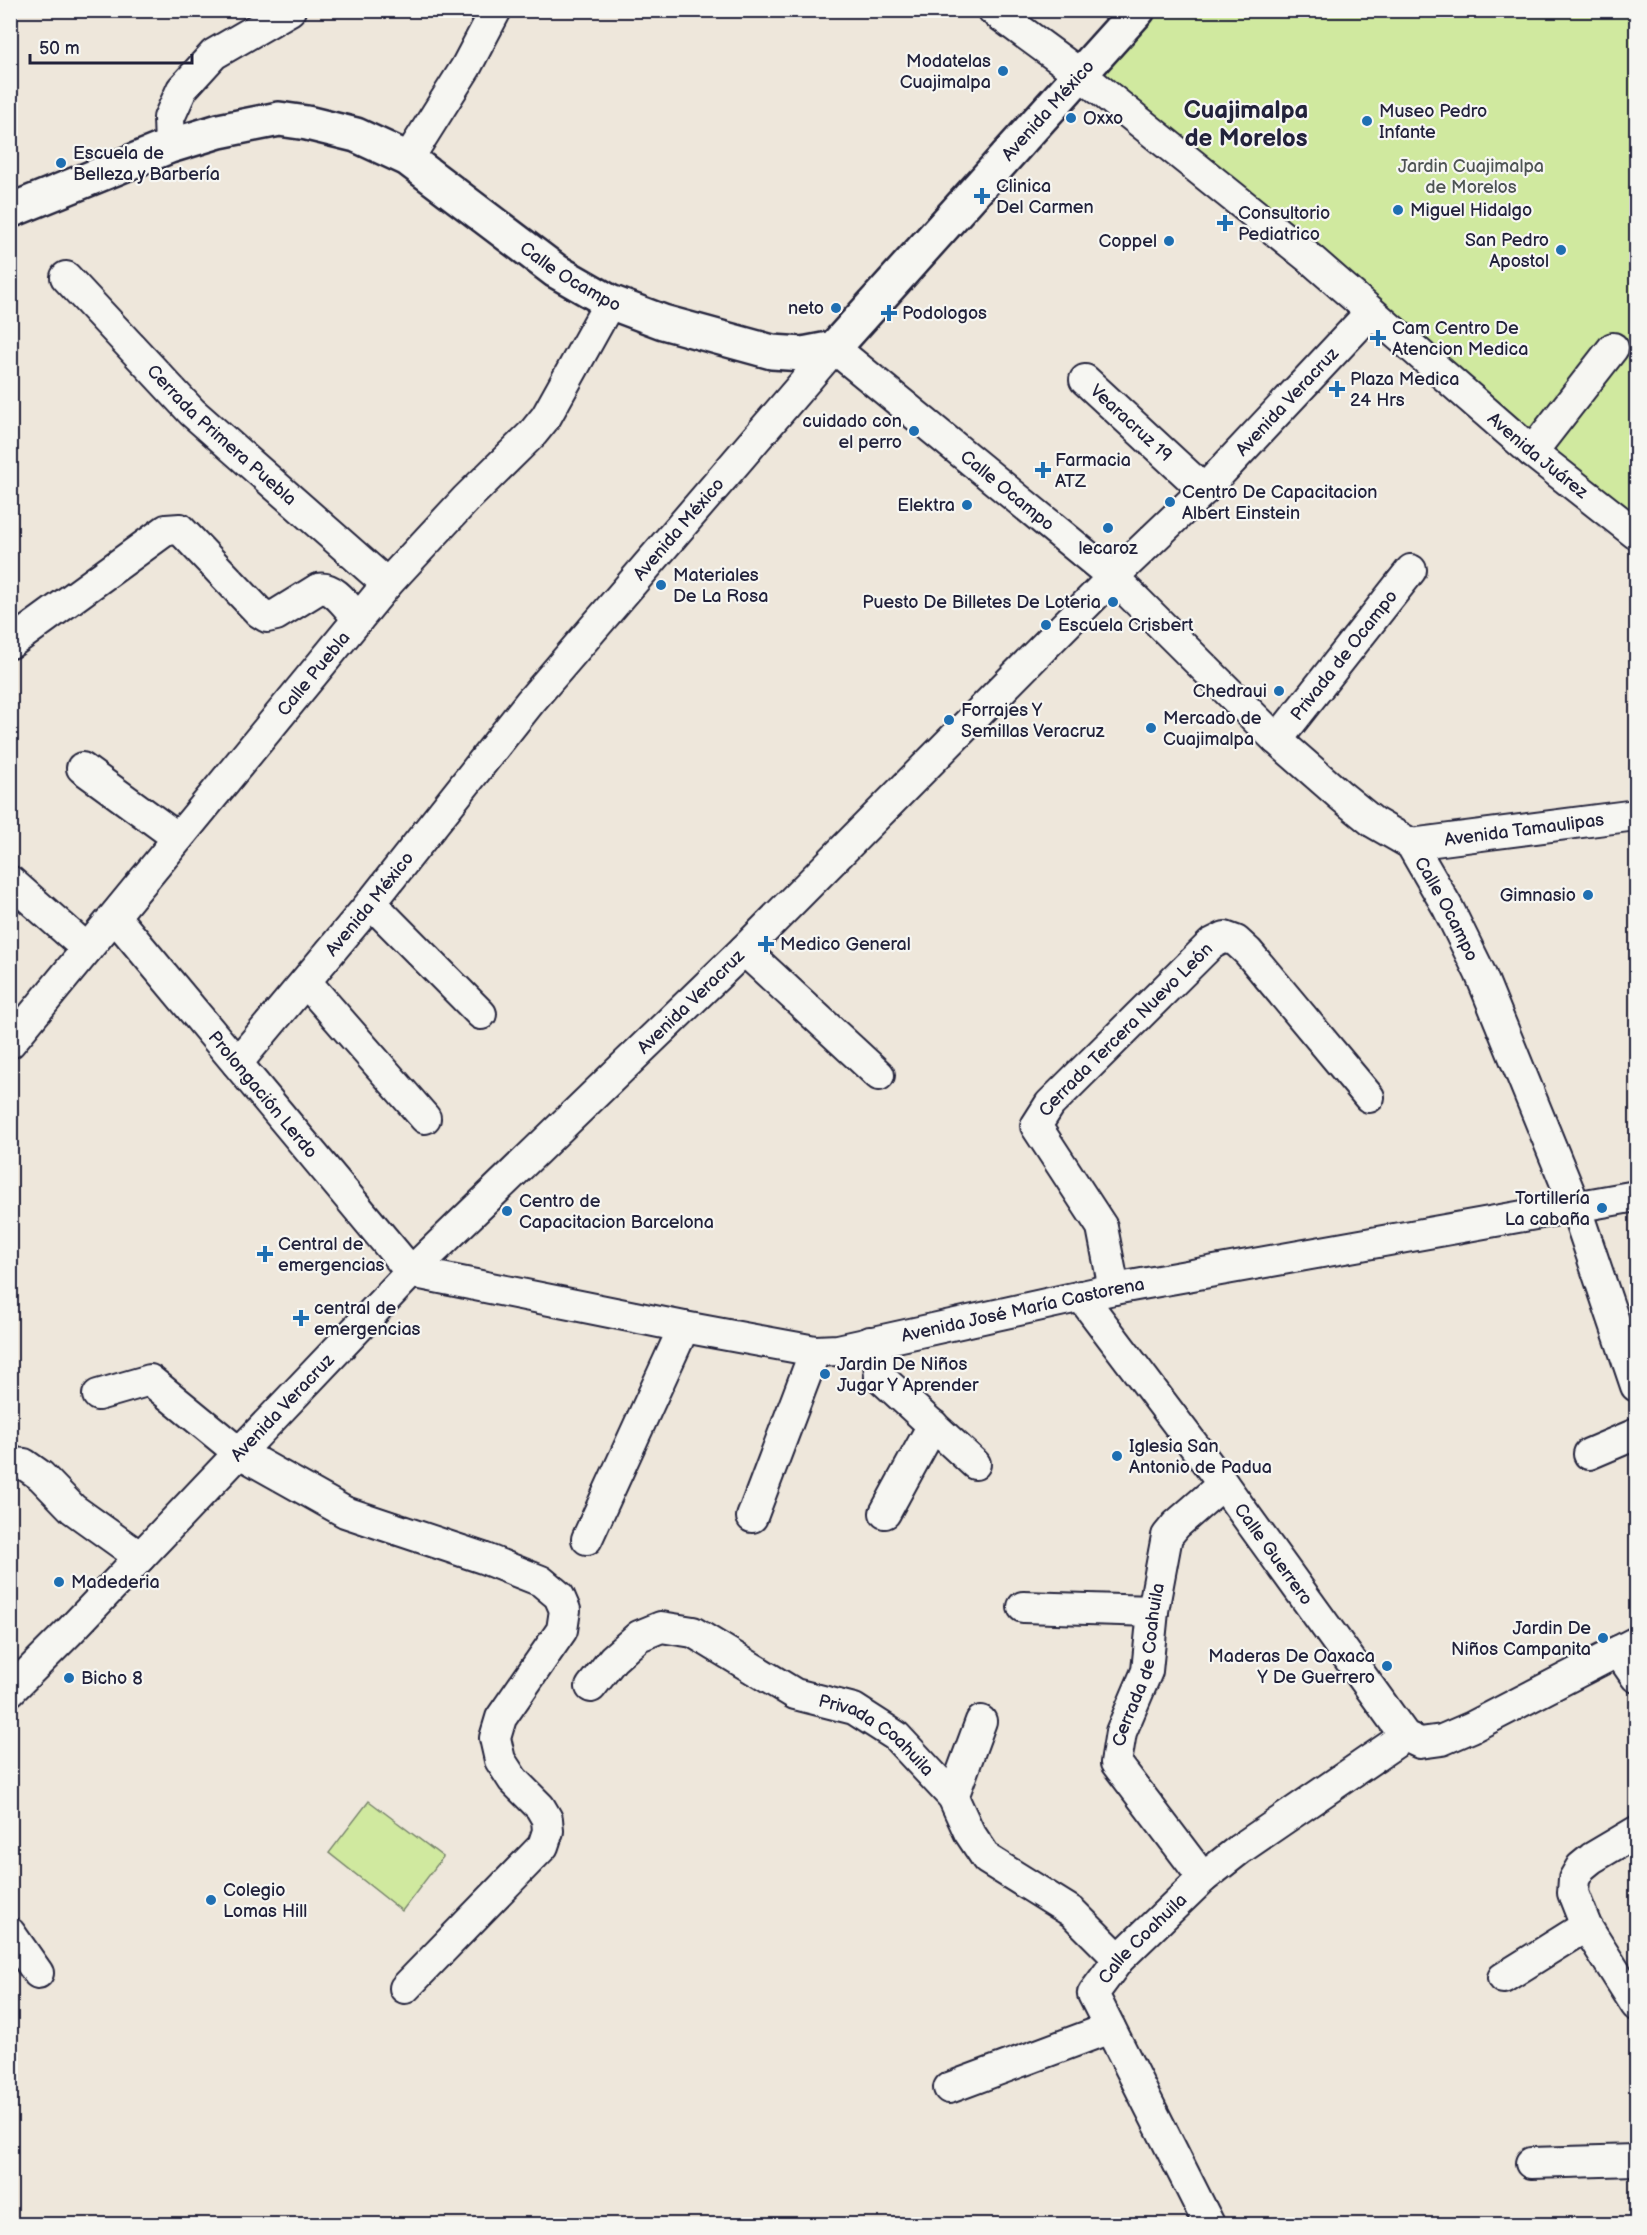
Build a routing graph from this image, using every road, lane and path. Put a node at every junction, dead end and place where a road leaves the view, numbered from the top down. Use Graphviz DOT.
graph roads {
  1 [pos="291,10"];
  2 [pos="496,10"];
  3 [pos="993,10"];
  4 [pos="1138,10"];
  5 [pos="1080,74"];
  6 [pos="170,146"];
  7 [pos="408,159"];
  8 [pos="10,211"];
  9 [pos="66,277"];
  10 [pos="610,302"];
  11 [pos="1370,313"];
  12 [pos="834,348"];
  13 [pos="1613,348"];
  14 [pos="1085,380"];
  15 [pos="1532,452"];
  16 [pos="1204,490"];
  17 [pos="1636,534"];
  18 [pos="1412,570"];
  19 [pos="1113,578"];
  20 [pos="387,584"];
  21 [pos="358,619"];
  22 [pos="12,644"];
  23 [pos="1277,740"];
  24 [pos="82,768"];
  25 [pos="1636,815"];
  26 [pos="178,838"];
  27 [pos="1411,844"];
  28 [pos="10,881"];
  29 [pos="371,903"];
  30 [pos="115,917"];
  31 [pos="87,949"];
  32 [pos="744,951"];
  33 [pos="306,982"];
  34 [pos="481,1014"];
  35 [pos="10,1043"];
  36 [pos="237,1063"];
  37 [pos="879,1075"];
  38 [pos="1369,1097"];
  39 [pos="425,1119"];
  40 [pos="1636,1196"];
  41 [pos="1575,1206"];
  42 [pos="411,1272"];
  43 [pos="1114,1288"];
  44 [pos="1082,1296"];
  45 [pos="684,1327"];
  46 [pos="870,1342"];
  47 [pos="815,1351"];
  48 [pos="1636,1386"];
  49 [pos="98,1395"];
  50 [pos="933,1425"];
  51 [pos="1636,1434"];
  52 [pos="238,1452"];
  53 [pos="1589,1454"];
  54 [pos="975,1464"];
  55 [pos="10,1465"];
  56 [pos="1223,1484"];
  57 [pos="885,1513"];
  58 [pos="752,1518"];
  59 [pos="587,1539"];
  60 [pos="140,1557"];
  61 [pos="1023,1607"];
  62 [pos="1153,1611"];
  63 [pos="1627,1647"];
  64 [pos="1636,1677"];
  65 [pos="591,1687"];
  66 [pos="10,1691"];
  67 [pos="981,1721"];
  68 [pos="1418,1740"];
  69 [pos="953,1797"];
  70 [pos="1636,1832"];
  71 [pos="1203,1878"];
  72 [pos="1586,1926"];
  73 [pos="10,1933"];
  74 [pos="1119,1959"];
  75 [pos="38,1973"];
  76 [pos="1503,1978"];
  77 [pos="405,1988"];
  78 [pos="1636,2005"];
  79 [pos="1110,2028"];
  80 [pos="949,2088"];
  81 [pos="1636,2160"];
  82 [pos="1531,2163"];
  83 [pos="1209,2224"];
  1 -- 6 [label="street"];
  2 -- 7 [label="street"];
  3 -- 5 [label="street, Avenida Juárez"];
  4 -- 5 [label="main road, Avenida México"];
  5 -- 11 [label="street, Avenida Juárez"];
  5 -- 12 [label="main road, Avenida México"];
  6 -- 7 [label="main road, Calle Ocampo"];
  6 -- 8 [label="main road, Calle Ocampo"];
  7 -- 10 [label="main road, Calle Ocampo"];
  9 -- 20 [label="street, Cerrada Primera Puebla"];
  10 -- 12 [label="main road, Calle Ocampo"];
  10 -- 20 [label="street, Calle Puebla"];
  11 -- 15 [label="street, Avenida Juárez"];
  11 -- 16 [label="street, Avenida Veracruz"];
  12 -- 19 [label="street, Calle Ocampo"];
  12 -- 29 [label="street, Avenida México"];
  13 -- 15 [label="street"];
  14 -- 16 [label="street, Vearacruz 19"];
  15 -- 17 [label="street, Avenida Juárez"];
  16 -- 19 [label="street, Avenida Veracruz"];
  18 -- 23 [label="street, Privada de Ocampo"];
  19 -- 23 [label="street, Calle Ocampo"];
  19 -- 32 [label="street, Avenida Veracruz"];
  20 -- 21 [label="street, Calle Puebla"];
  21 -- 22 [label="street"];
  21 -- 26 [label="street, Calle Puebla"];
  23 -- 27 [label="street, Calle Ocampo"];
  24 -- 26 [label="street"];
  25 -- 27 [label="street, Avenida Tamaulipas"];
  26 -- 30 [label="street, Calle Puebla"];
  27 -- 41 [label="street, Calle Ocampo"];
  28 -- 31 [label="street"];
  29 -- 33 [label="street, Avenida México"];
  29 -- 34 [label="street"];
  30 -- 31 [label="street, Calle Puebla"];
  30 -- 36 [label="street, Prolongación Lerdo"];
  31 -- 35 [label="street, Calle Puebla"];
  32 -- 37 [label="street"];
  32 -- 42 [label="street, Avenida Veracruz"];
  33 -- 36 [label="street, Avenida México"];
  33 -- 39 [label="street"];
  36 -- 42 [label="street, Prolongación Lerdo"];
  38 -- 43 [label="street, Cerrada Tercera Nuevo León"];
  40 -- 41 [label="street, Avenida José María Castorena"];
  41 -- 43 [label="street, Avenida José María Castorena"];
  41 -- 48 [label="street, Calle Ocampo"];
  42 -- 45 [label="street, Avenida José María Castorena"];
  42 -- 52 [label="street, Avenida Veracruz"];
  43 -- 44 [label="street, Avenida José María Castorena"];
  44 -- 46 [label="street, Avenida José María Castorena"];
  44 -- 56 [label="street, Calle Guerrero"];
  45 -- 47 [label="street, Avenida José María Castorena"];
  45 -- 59 [label="street"];
  46 -- 47 [label="street, Avenida José María Castorena"];
  46 -- 50 [label="street"];
  47 -- 58 [label="street"];
  49 -- 52 [label="street"];
  50 -- 54 [label="street"];
  50 -- 57 [label="street"];
  51 -- 53 [label="street"];
  52 -- 60 [label="street, Avenida Veracruz"];
  52 -- 77 [label="street"];
  55 -- 60 [label="street"];
  56 -- 62 [label="street, Cerrada de Coahuila"];
  56 -- 68 [label="street, Calle Guerrero"];
  60 -- 66 [label="street, Avenida Veracruz"];
  61 -- 62 [label="street"];
  62 -- 71 [label="street, Cerrada de Coahuila"];
  63 -- 64 [label="street"];
  63 -- 68 [label="street, Calle Coahuila"];
  65 -- 69 [label="street, Privada Coahuila"];
  67 -- 69 [label="street"];
  68 -- 71 [label="street, Calle Coahuila"];
  69 -- 74 [label="street, Privada Coahuila"];
  70 -- 72 [label="street"];
  71 -- 74 [label="street, Calle Coahuila"];
  72 -- 76 [label="street"];
  72 -- 78 [label="street"];
  73 -- 75 [label="street"];
  74 -- 79 [label="street, Calle Coahuila"];
  79 -- 80 [label="street"];
  79 -- 83 [label="street, Calle Coahuila"];
  81 -- 82 [label="street"];
}
